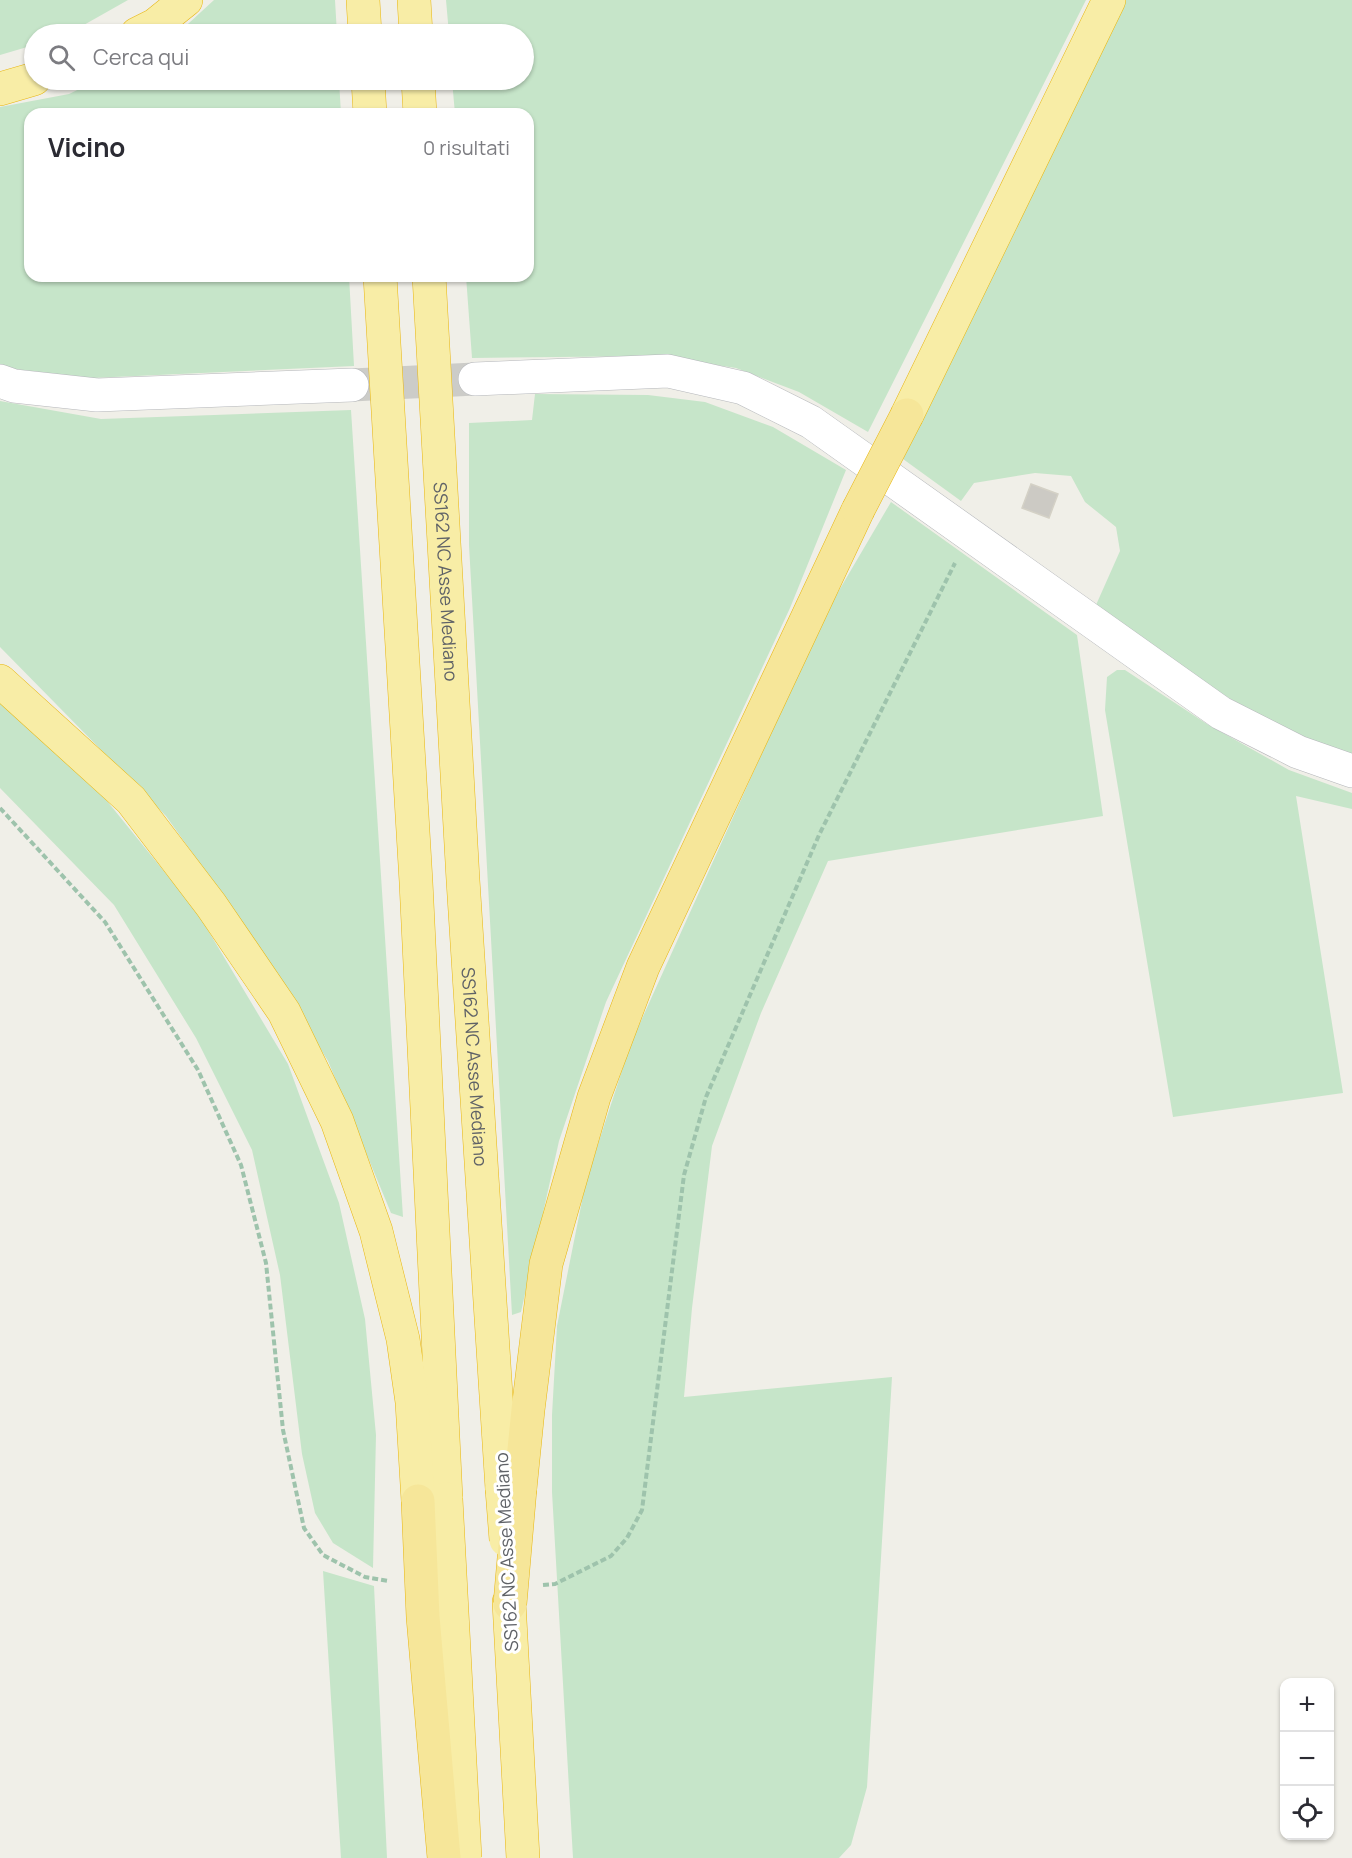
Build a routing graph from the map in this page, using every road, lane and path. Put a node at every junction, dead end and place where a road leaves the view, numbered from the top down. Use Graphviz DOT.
graph roads {
  1 [pos="186,0"];
  2 [pos="363,0"];
  3 [pos="414,0"];
  4 [pos="1109,0"];
  5 [pos="156,24"];
  6 [pos="364,24"];
  7 [pos="415,24"];
  8 [pos="24,82"];
  9 [pos="0,88"];
  10 [pos="369,90"];
  11 [pos="419,90"];
  12 [pos="370,108"];
  13 [pos="420,108"];
  14 [pos="380,282"];
  15 [pos="429,282"];
  16 [pos="475,379"];
  17 [pos="0,381"];
  18 [pos="352,385"];
  19 [pos="0,681"];
  20 [pos="1352,771"];
  21 [pos="511,1489"];
  22 [pos="432,1500"];
  23 [pos="444,1858"];
  24 [pos="465,1858"];
  25 [pos="523,1858"];
  1 -- 5 [label="highway"];
  2 -- 6 [label="highway"];
  3 -- 7 [label="highway"];
  4 -- 21 [label="highway, bridge"];
  8 -- 9 [label="highway"];
  10 -- 12 [label="highway"];
  11 -- 13 [label="highway"];
  14 -- 22 [label="highway"];
  15 -- 21 [label="highway, SS162 NC Asse Mediano"];
  16 -- 20 [label="street"];
  17 -- 18 [label="street"];
  19 -- 22 [label="highway"];
  21 -- 25 [label="highway, SS162 NC Asse Mediano, bridge"];
  22 -- 23 [label="highway, bridge"];
  22 -- 24 [label="highway, bridge"];
}
